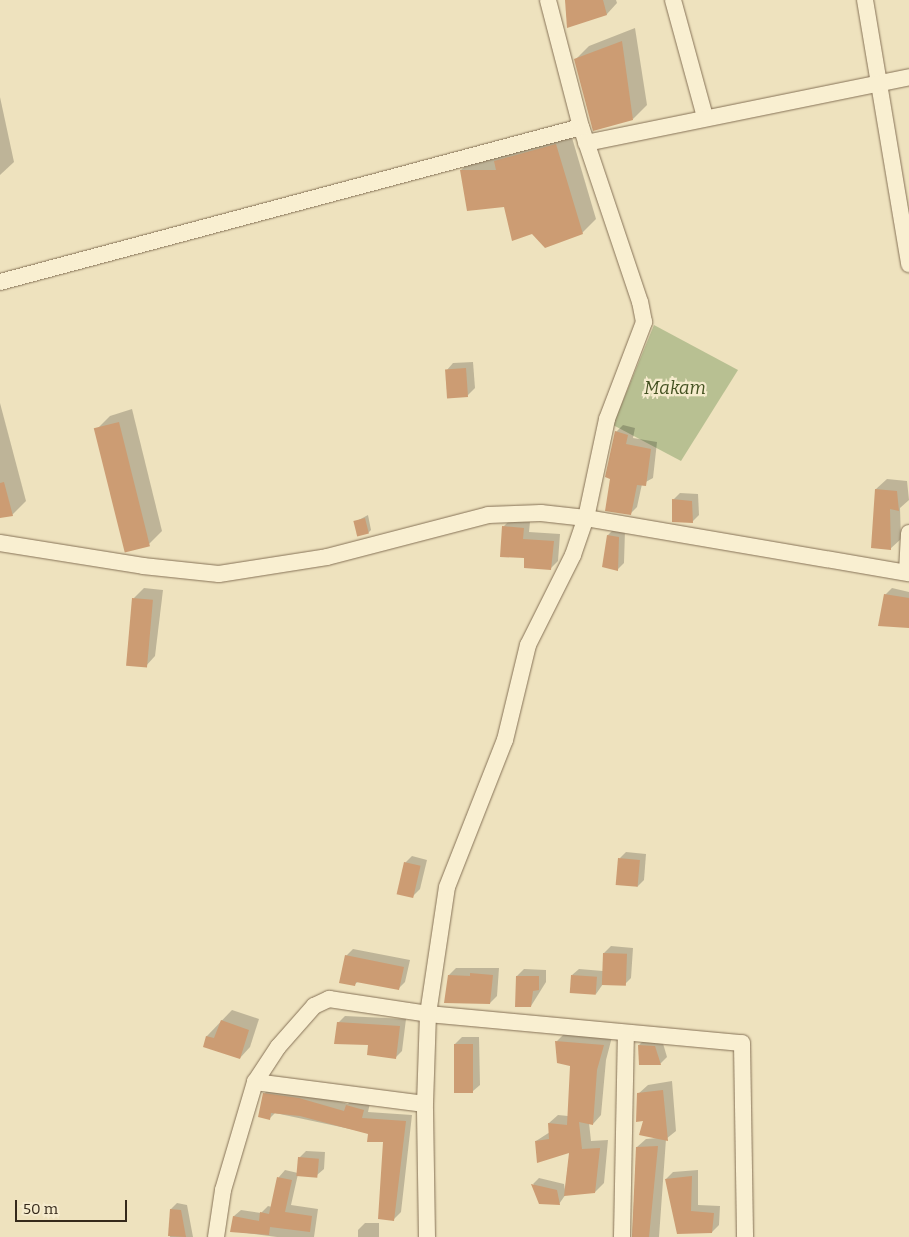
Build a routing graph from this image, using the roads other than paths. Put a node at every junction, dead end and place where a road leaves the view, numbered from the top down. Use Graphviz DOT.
graph roads {
  1 [pos="548,0"];
  2 [pos="673,0"];
  3 [pos="865,0"];
  4 [pos="909,77"];
  5 [pos="878,82"];
  6 [pos="705,117"];
  7 [pos="581,127"];
  8 [pos="586,143"];
  9 [pos="909,264"];
  10 [pos="0,282"];
  11 [pos="586,518"];
  12 [pos="909,532"];
  13 [pos="0,543"];
  14 [pos="908,572"];
  15 [pos="428,1014"];
  16 [pos="626,1032"];
  17 [pos="255,1082"];
  18 [pos="425,1104"];
  19 [pos="216,1237"];
  20 [pos="428,1237"];
  21 [pos="622,1237"];
  22 [pos="745,1237"];
  1 -- 7 [label="street"];
  2 -- 6 [label="street"];
  3 -- 5 [label="street"];
  4 -- 5 [label="street"];
  5 -- 6 [label="street"];
  5 -- 9 [label="street"];
  6 -- 8 [label="street"];
  7 -- 8 [label="street"];
  7 -- 10 [label="street"];
  8 -- 11 [label="street"];
  11 -- 13 [label="street"];
  11 -- 14 [label="street"];
  11 -- 15 [label="street"];
  12 -- 14 [label="street"];
  15 -- 16 [label="street"];
  15 -- 17 [label="street"];
  15 -- 18 [label="street"];
  16 -- 21 [label="street"];
  16 -- 22 [label="street"];
  17 -- 18 [label="street"];
  17 -- 19 [label="street"];
  18 -- 20 [label="street"];
}
